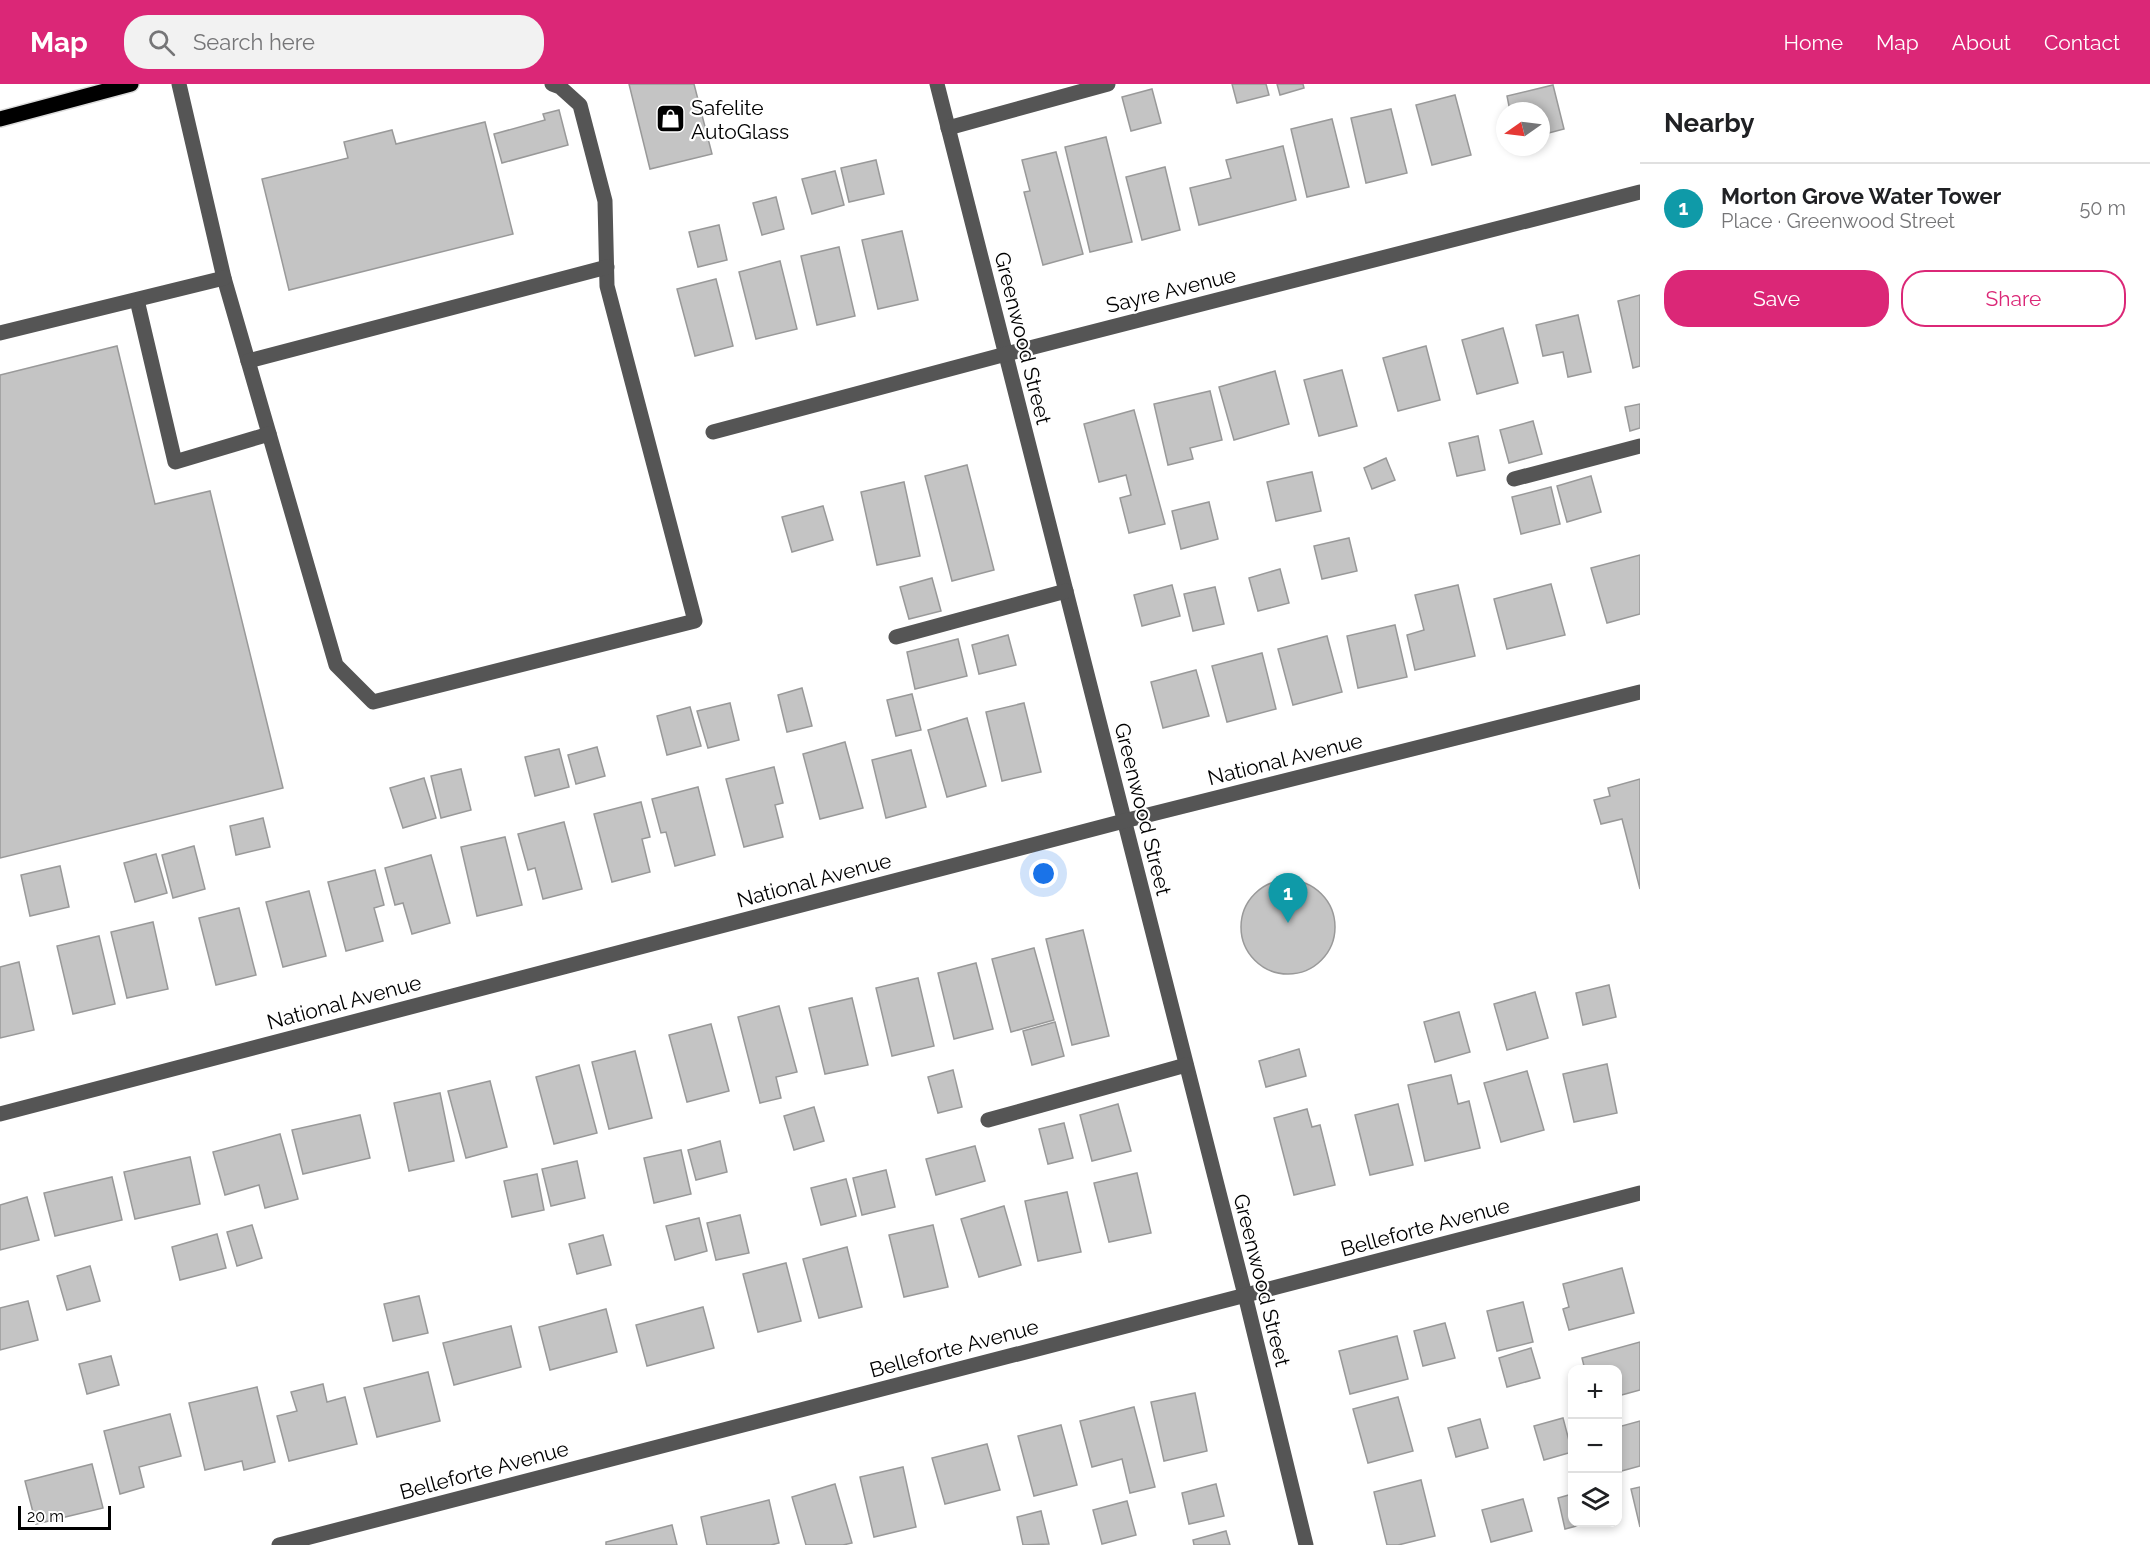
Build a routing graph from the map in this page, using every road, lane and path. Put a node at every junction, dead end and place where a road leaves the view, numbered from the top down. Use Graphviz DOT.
graph roads {
  1 [pos="131,84"];
  2 [pos="179,84"];
  3 [pos="552,84"];
  4 [pos="1108,84"];
  5 [pos="941,85"];
  6 [pos="0,119"];
  7 [pos="948,128"];
  8 [pos="1640,192"];
  9 [pos="607,267"];
  10 [pos="224,278"];
  11 [pos="137,300"];
  12 [pos="0,333"];
  13 [pos="1006,354"];
  14 [pos="248,362"];
  15 [pos="713,432"];
  16 [pos="269,434"];
  17 [pos="1640,446"];
  18 [pos="1514,479"];
  19 [pos="1066,591"];
  20 [pos="896,637"];
  21 [pos="1640,692"];
  22 [pos="1124,821"];
  23 [pos="1186,1065"];
  24 [pos="0,1114"];
  25 [pos="988,1120"];
  26 [pos="1640,1192"];
  27 [pos="1245,1295"];
  28 [pos="279,1545"];
  29 [pos="1306,1545"];
  1 -- 6 [label="main road"];
  2 -- 10 [label="street"];
  3 -- 9 [label="street"];
  4 -- 7 [label="street"];
  5 -- 7 [label="street, Greenwood Street"];
  7 -- 13 [label="street, Greenwood Street"];
  8 -- 13 [label="street, Sayre Avenue"];
  9 -- 14 [label="street"];
  9 -- 16 [label="street"];
  10 -- 11 [label="street"];
  10 -- 14 [label="street"];
  11 -- 12 [label="street"];
  11 -- 16 [label="street"];
  13 -- 15 [label="street, Sayre Avenue"];
  13 -- 19 [label="street, Greenwood Street"];
  14 -- 16 [label="street"];
  17 -- 18 [label="street"];
  19 -- 20 [label="street"];
  19 -- 22 [label="street, Greenwood Street"];
  21 -- 22 [label="street, National Avenue"];
  22 -- 23 [label="street, Greenwood Street"];
  22 -- 24 [label="street, National Avenue"];
  23 -- 25 [label="street"];
  23 -- 27 [label="street, Greenwood Street"];
  26 -- 27 [label="street, Belleforte Avenue"];
  27 -- 28 [label="street, Belleforte Avenue"];
  27 -- 29 [label="street, Greenwood Street"];
}
